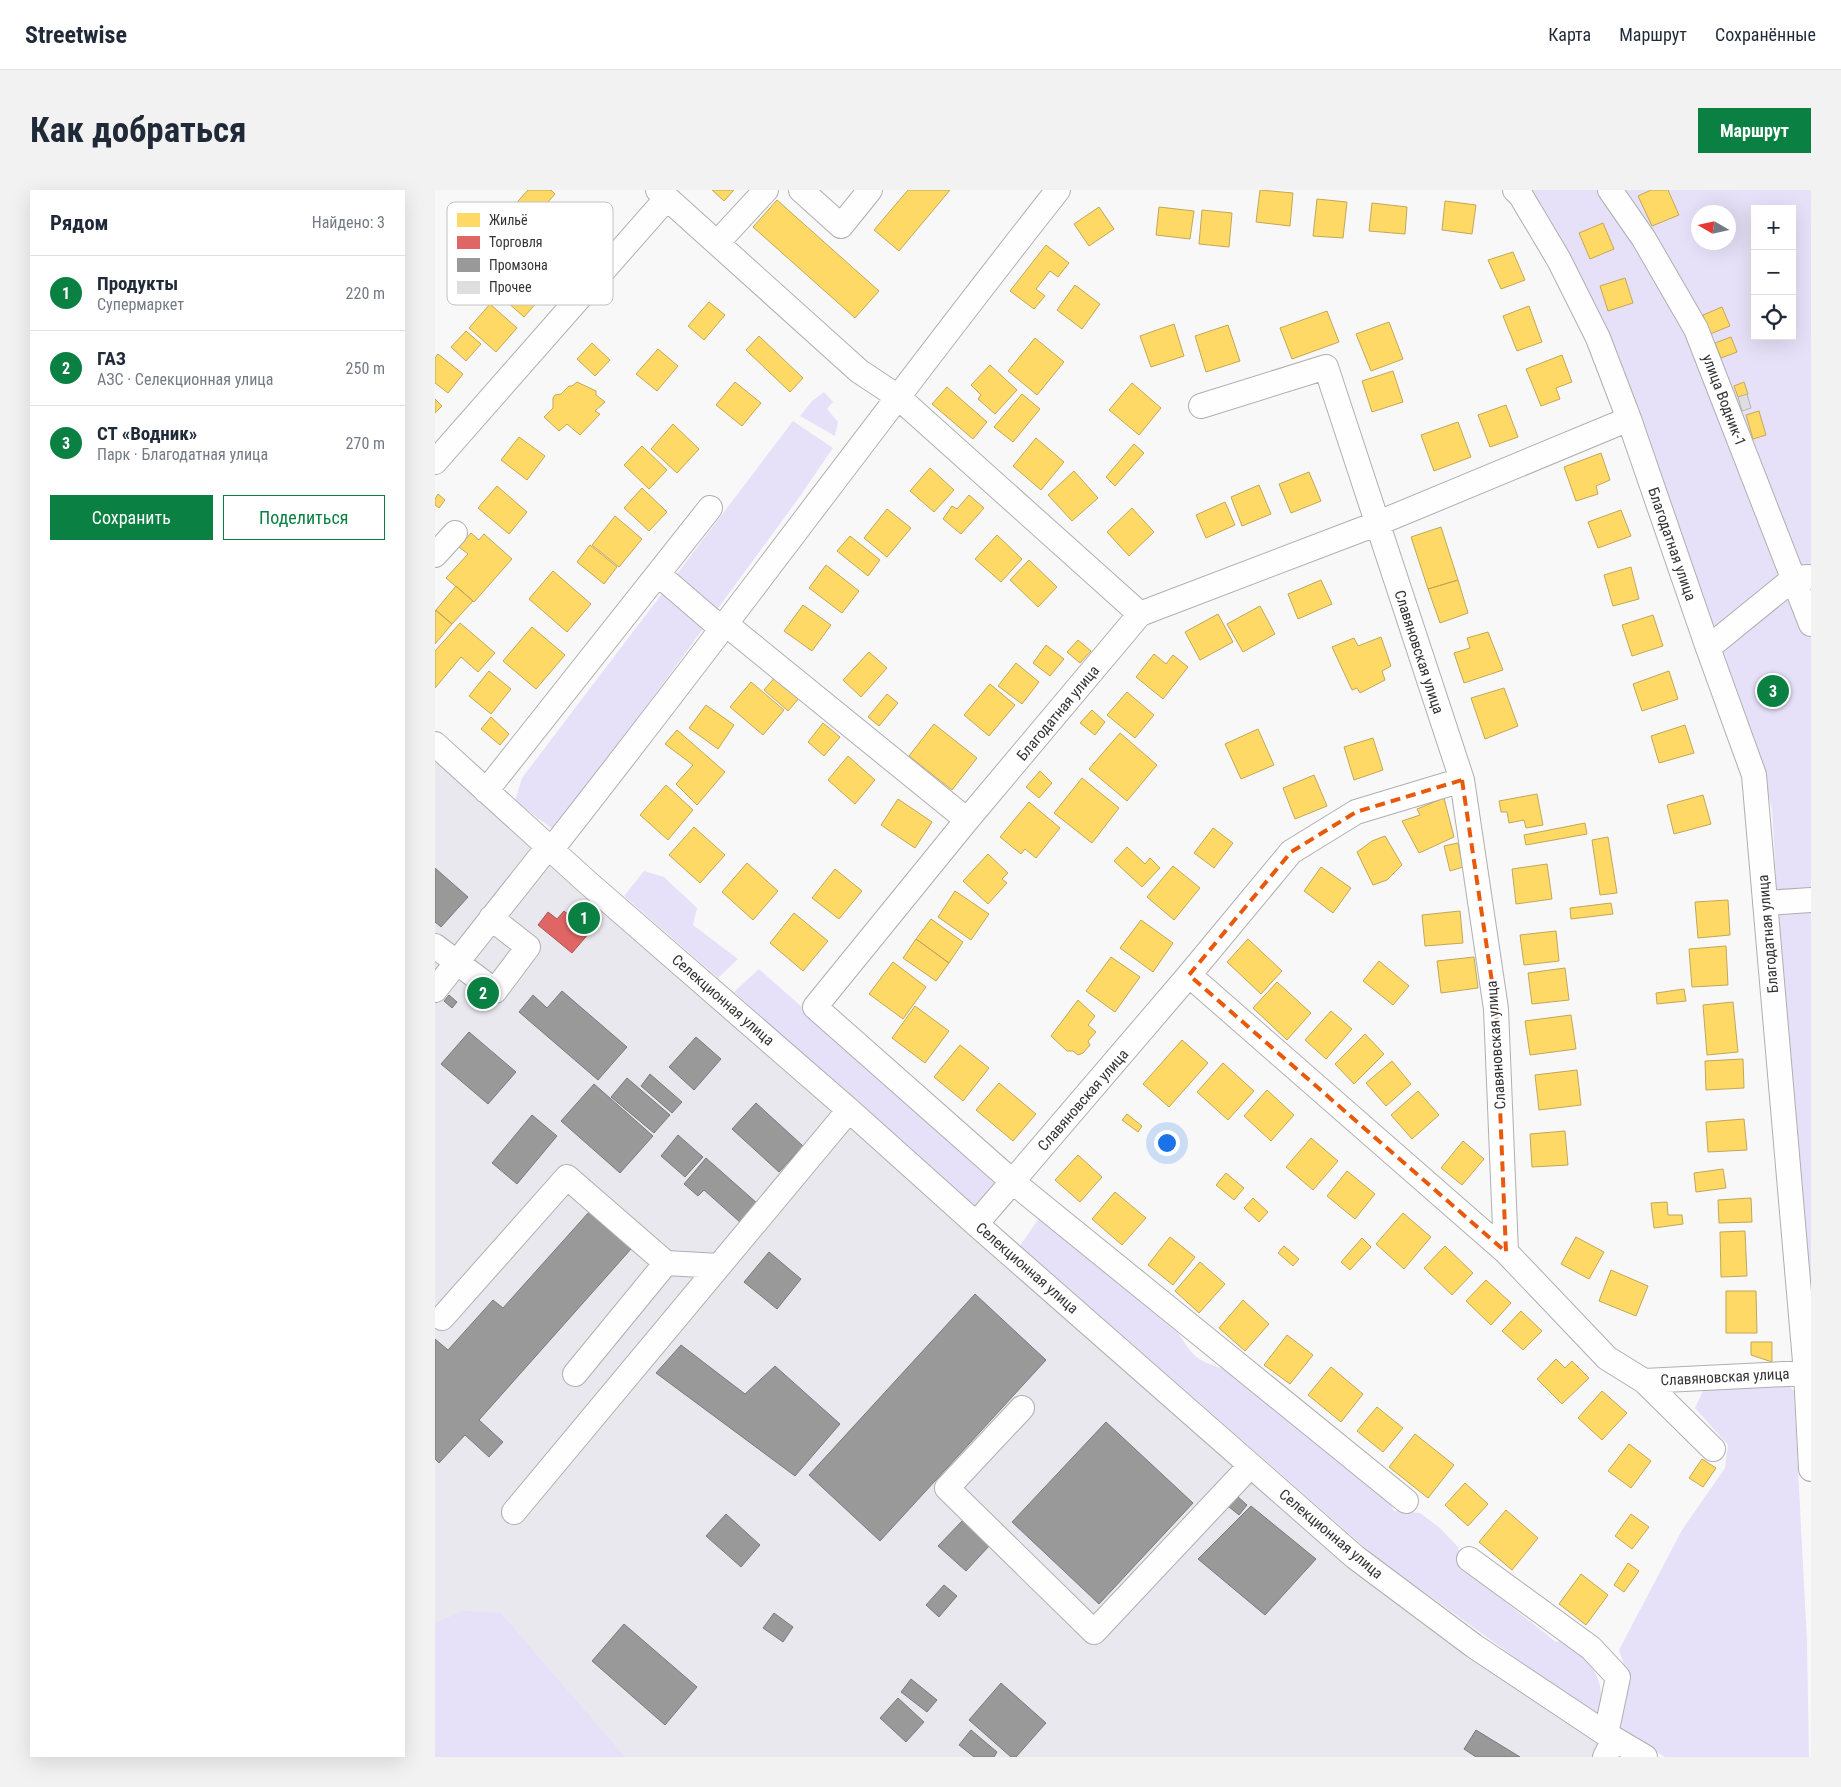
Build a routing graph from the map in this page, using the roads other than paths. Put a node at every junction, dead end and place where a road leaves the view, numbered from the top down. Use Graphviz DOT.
graph roads {
  1 [pos="766,190"];
  2 [pos="801,190"];
  3 [pos="870,190"];
  4 [pos="1058,190"];
  5 [pos="1610,190"];
  6 [pos="1525,192"];
  7 [pos="662,194"];
  8 [pos="717,243"];
  9 [pos="613,252"];
  10 [pos="568,305"];
  11 [pos="898,397"];
  12 [pos="1201,406"];
  13 [pos="1629,419"];
  14 [pos="435,462"];
  15 [pos="710,508"];
  16 [pos="1377,524"];
  17 [pos="455,533"];
  18 [pos="435,555"];
  19 [pos="658,574"];
  20 [pos="1802,578"];
  21 [pos="1140,614"];
  22 [pos="1811,624"];
  23 [pos="725,627"];
  24 [pos="1708,648"];
  25 [pos="435,744"];
  26 [pos="1462,780"];
  27 [pos="486,791"];
  28 [pos="967,820"];
  29 [pos="549,849"];
  30 [pos="1811,900"];
  31 [pos="1765,903"];
  32 [pos="491,918"];
  33 [pos="435,946"];
  34 [pos="457,962"];
  35 [pos="1189,975"];
  36 [pos="435,990"];
  37 [pos="849,1110"];
  38 [pos="1013,1182"];
  39 [pos="976,1224"];
  40 [pos="1506,1252"];
  41 [pos="666,1263"];
  42 [pos="719,1266"];
  43 [pos="442,1318"];
  44 [pos="1806,1373"];
  45 [pos="575,1374"];
  46 [pos="1643,1380"];
  47 [pos="1022,1408"];
  48 [pos="1713,1449"];
  49 [pos="1250,1466"];
  50 [pos="1811,1469"];
  51 [pos="1406,1501"];
  52 [pos="514,1512"];
  53 [pos="1469,1559"];
  54 [pos="1608,1743"];
  55 [pos="1645,1757"];
  1 -- 8 [label="street"];
  2 -- 3 [label="street"];
  4 -- 11 [label="street"];
  5 -- 20 [label="street, улица Водник-1"];
  6 -- 13 [label="street, Благодатная улица"];
  7 -- 8 [label="street"];
  7 -- 9 [label="street"];
  8 -- 11 [label="street"];
  10 -- 14 [label="street"];
  11 -- 21 [label="street"];
  11 -- 23 [label="street"];
  12 -- 16 [label="street"];
  13 -- 16 [label="street, Благодатная улица"];
  13 -- 24 [label="street, Благодатная улица"];
  15 -- 19 [label="street"];
  16 -- 21 [label="street, Благодатная улица"];
  16 -- 26 [label="street, Славяновская улица"];
  17 -- 18 [label="street"];
  19 -- 23 [label="street"];
  19 -- 27 [label="street"];
  20 -- 22 [label="street, улица Водник-1"];
  20 -- 24 [label="street"];
  21 -- 28 [label="street, Благодатная улица"];
  23 -- 28 [label="street"];
  23 -- 29 [label="street"];
  24 -- 31 [label="street, Благодатная улица"];
  25 -- 27 [label="street, Селекционная улица"];
  26 -- 35 [label="street, Славяновская улица"];
  26 -- 40 [label="street, Славяновская улица"];
  27 -- 29 [label="street, Селекционная улица"];
  28 -- 38 [label="street, Благодатная улица"];
  29 -- 32 [label="street"];
  29 -- 37 [label="street, Селекционная улица"];
  30 -- 31 [label="street"];
  31 -- 44 [label="street, Благодатная улица"];
  32 -- 34 [label="street"];
  32 -- 34 [label="street"];
  33 -- 34 [label="street"];
  34 -- 36 [label="street"];
  35 -- 38 [label="street, Славяновская улица"];
  35 -- 40 [label="street, Славяновская улица"];
  37 -- 39 [label="street, Селекционная улица"];
  37 -- 42 [label="street"];
  38 -- 39 [label="street, Славяновская улица"];
  38 -- 51 [label="street"];
  39 -- 49 [label="street, Селекционная улица"];
  40 -- 46 [label="street, Славяновская улица"];
  41 -- 42 [label="street"];
  41 -- 43 [label="street"];
  41 -- 45 [label="street"];
  42 -- 52 [label="street"];
  44 -- 46 [label="street, Славяновская улица"];
  44 -- 50 [label="street, Благодатная улица"];
  46 -- 48 [label="street, Славяновская улица"];
  47 -- 49 [label="street"];
  49 -- 54 [label="street, Селекционная улица"];
  53 -- 54 [label="street"];
  54 -- 55 [label="street, Селекционная улица"];
}
